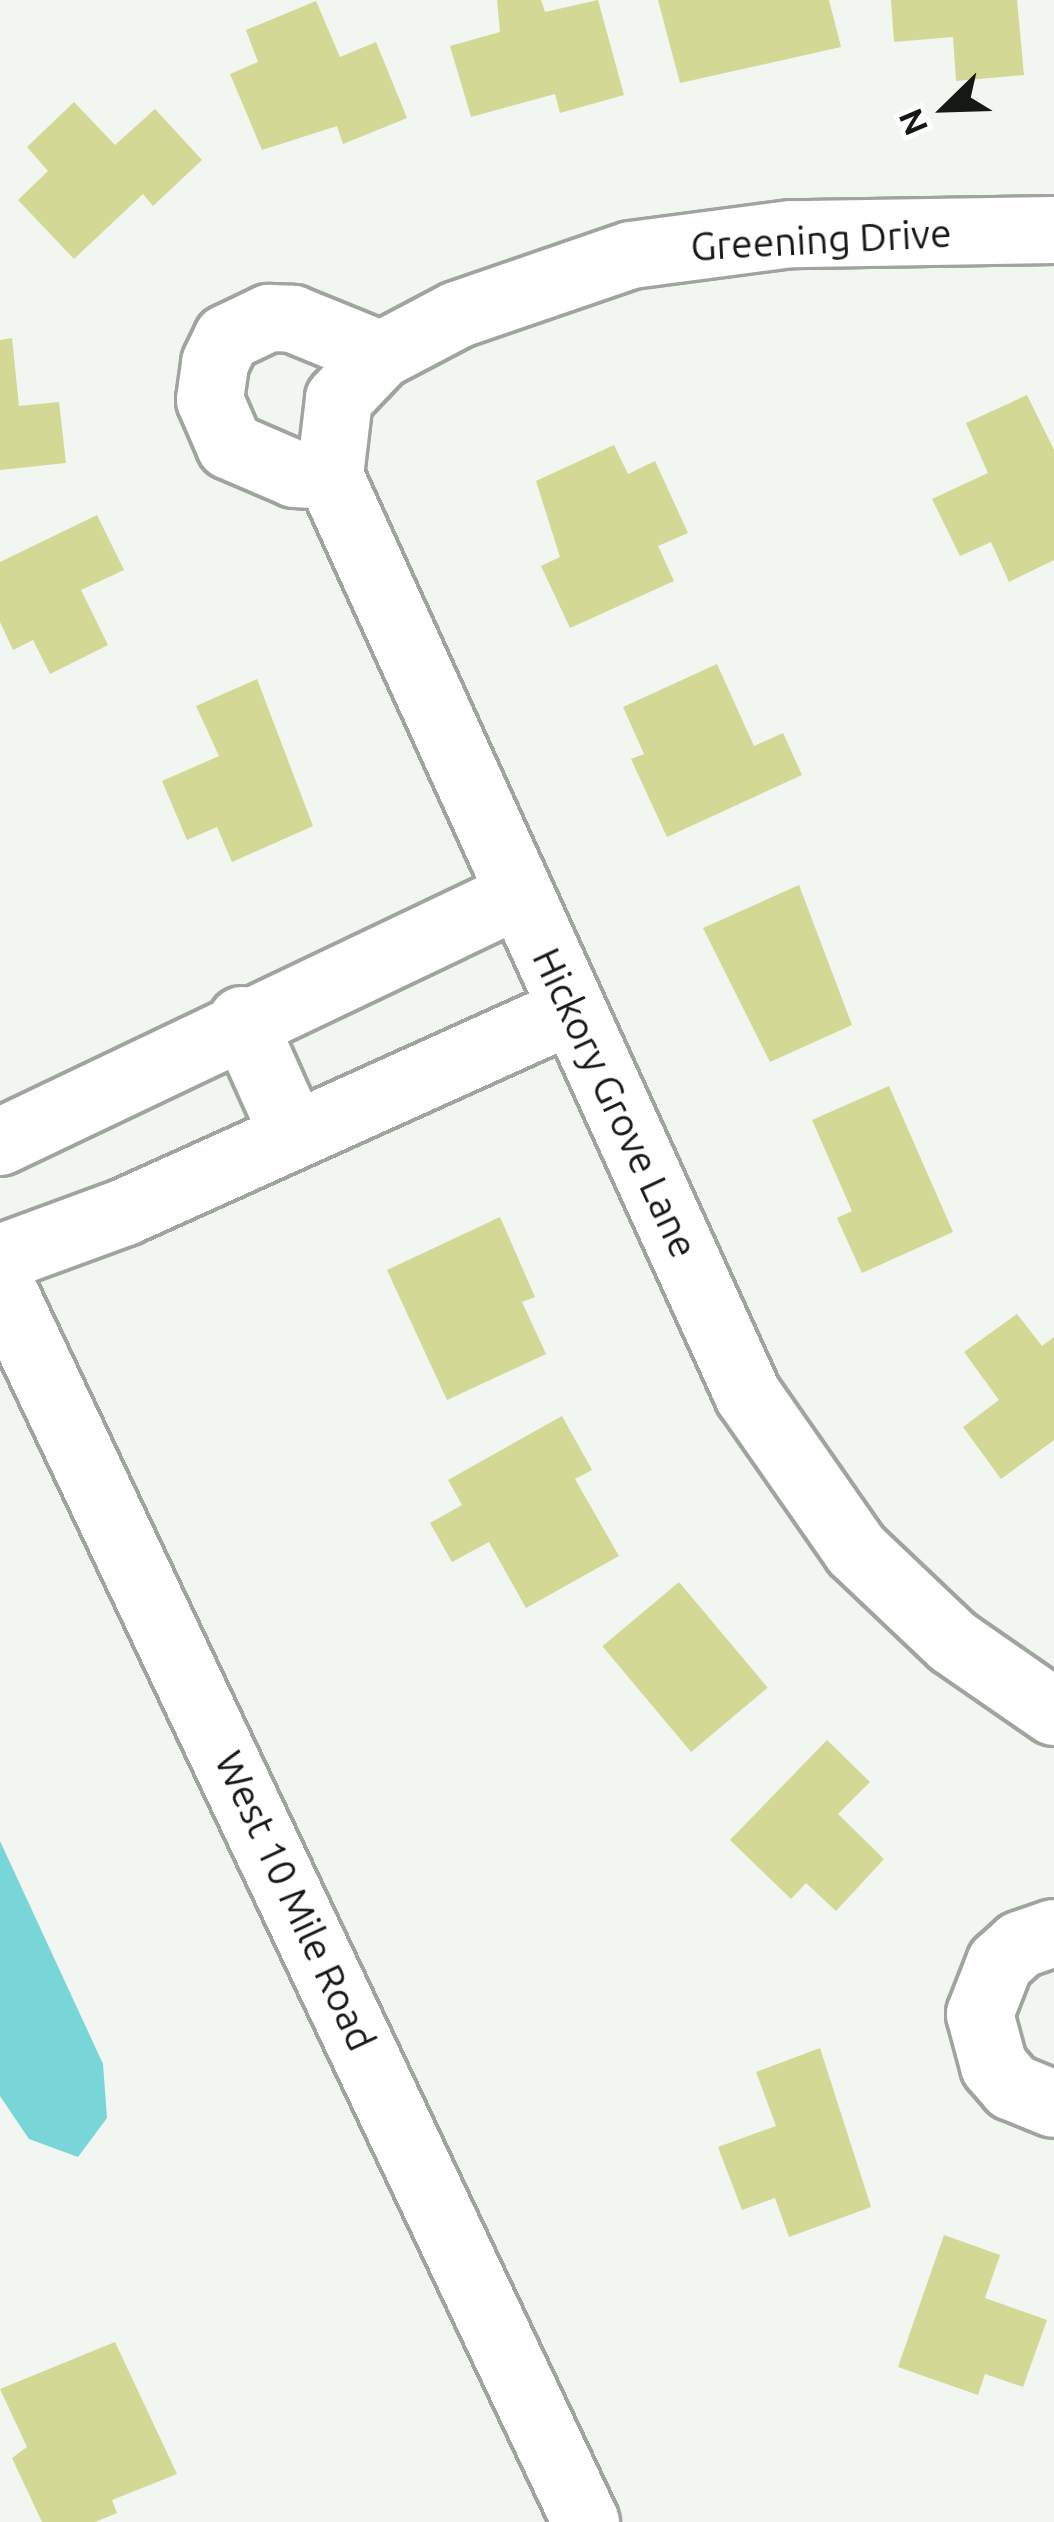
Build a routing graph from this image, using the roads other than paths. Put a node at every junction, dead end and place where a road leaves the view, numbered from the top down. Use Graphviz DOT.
graph roads {
  1 [pos="1054,230"];
  2 [pos="360,377"];
  3 [pos="330,476"];
  4 [pos="518,895"];
  5 [pos="574,1010"];
  6 [pos="242,1020"];
  7 [pos="292,1133"];
  8 [pos="0,1142"];
  9 [pos="0,1258"];
  10 [pos="0,1283"];
  11 [pos="1054,1712"];
  12 [pos="1054,1934"];
  13 [pos="1054,2104"];
  14 [pos="586,2522"];
  1 -- 2 [label="street, Greening Drive"];
  2 -- 3 [label="street"];
  2 -- 3 [label="street"];
  3 -- 4 [label="street, Hickory Grove Lane"];
  4 -- 5 [label="street, Hickory Grove Lane"];
  4 -- 6 [label="street"];
  5 -- 7 [label="street"];
  5 -- 11 [label="street, Hickory Grove Lane"];
  6 -- 7 [label="street"];
  6 -- 8 [label="street"];
  7 -- 9 [label="street"];
  10 -- 14 [label="street, West 10 Mile Road"];
  12 -- 13 [label="street"];
}
